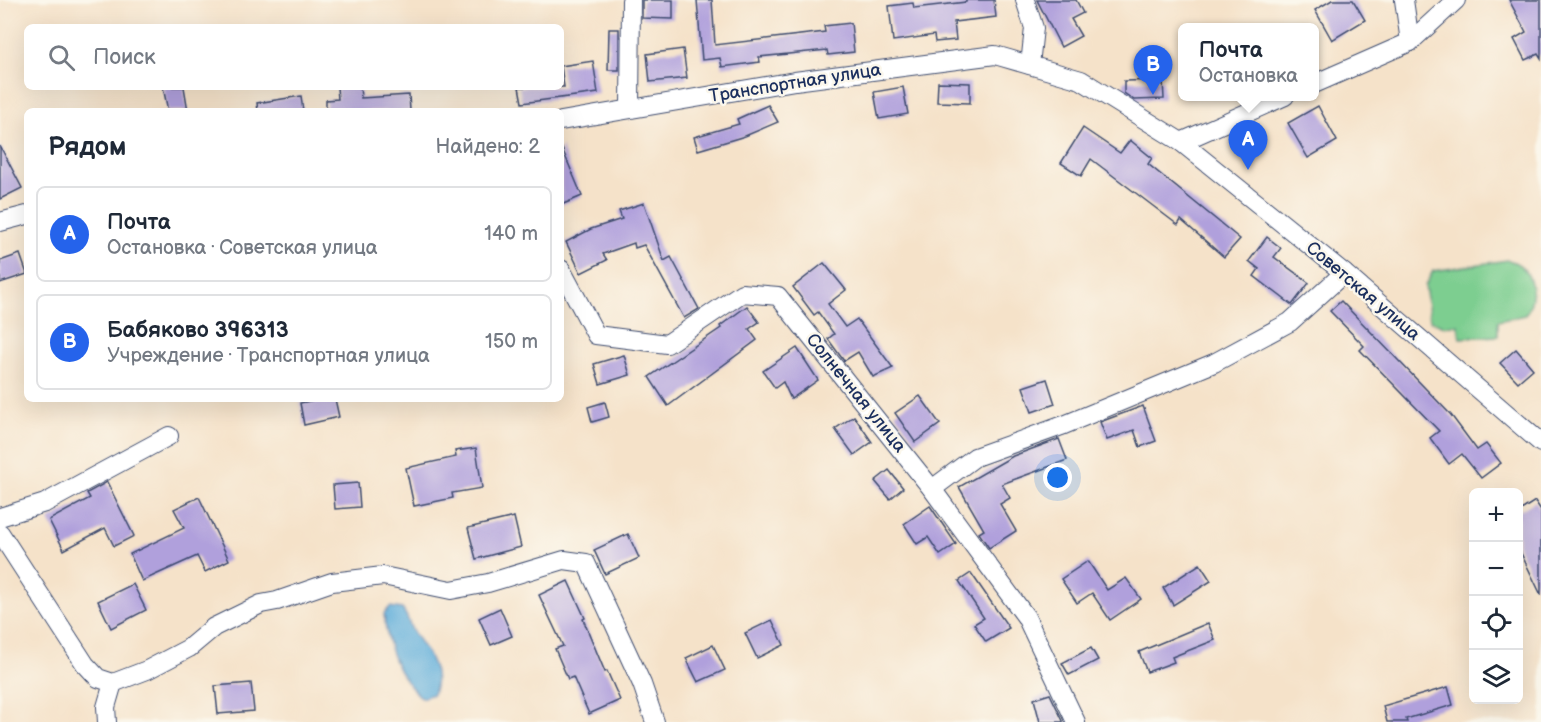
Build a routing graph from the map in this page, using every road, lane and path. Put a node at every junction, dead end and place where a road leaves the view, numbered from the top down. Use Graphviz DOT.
graph roads {
  1 [pos="631,0"];
  2 [pos="1025,0"];
  3 [pos="1404,0"];
  4 [pos="1456,0"];
  5 [pos="1410,42"];
  6 [pos="1030,65"];
  7 [pos="1319,82"];
  8 [pos="1275,101"];
  9 [pos="630,109"];
  10 [pos="564,120"];
  11 [pos="1181,142"];
  12 [pos="24,216"];
  13 [pos="0,222"];
  14 [pos="1344,273"];
  15 [pos="564,275"];
  16 [pos="169,436"];
  17 [pos="1541,443"];
  18 [pos="932,489"];
  19 [pos="0,517"];
  20 [pos="0,533"];
  21 [pos="113,683"];
  22 [pos="107,722"];
  23 [pos="656,722"];
  24 [pos="1076,722"];
  1 -- 9 [label="street"];
  2 -- 6 [label="street"];
  3 -- 5 [label="street"];
  4 -- 5 [label="street"];
  5 -- 7 [label="street"];
  6 -- 9 [label="street, Транспортная улица"];
  6 -- 11 [label="street, Транспортная улица"];
  8 -- 11 [label="street"];
  9 -- 10 [label="street, Транспортная улица"];
  11 -- 14 [label="street, Советская улица"];
  12 -- 13 [label="street"];
  14 -- 17 [label="street, Советская улица"];
  14 -- 18 [label="street"];
  15 -- 18 [label="street, Солнечная улица"];
  16 -- 19 [label="street"];
  18 -- 24 [label="street, Солнечная улица"];
  20 -- 21 [label="street"];
  21 -- 22 [label="street"];
  21 -- 23 [label="street"];
}
